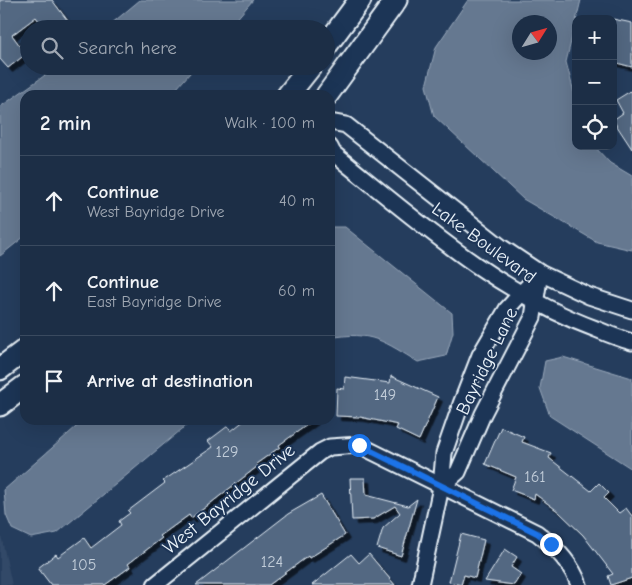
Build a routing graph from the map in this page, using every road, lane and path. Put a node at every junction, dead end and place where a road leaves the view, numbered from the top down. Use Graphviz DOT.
graph roads {
  1 [pos="360,0"];
  2 [pos="396,0"];
  3 [pos="335,34"];
  4 [pos="304,75"];
  5 [pos="292,90"];
  6 [pos="331,90"];
  7 [pos="335,123"];
  8 [pos="335,154"];
  9 [pos="540,273"];
  10 [pos="520,294"];
  11 [pos="536,304"];
  12 [pos="632,310"];
  13 [pos="632,342"];
  14 [pos="20,354"];
  15 [pos="0,369"];
  16 [pos="20,390"];
  17 [pos="0,405"];
  18 [pos="441,487"];
  19 [pos="155,585"];
  20 [pos="420,585"];
  21 [pos="579,585"];
  1 -- 3 [label="main road"];
  2 -- 6 [label="main road"];
  4 -- 5 [label="main road"];
  7 -- 9 [label="street, Lake Boulevard"];
  8 -- 10 [label="street, Lake Boulevard"];
  9 -- 10 [label="street, Bayridge Lane"];
  9 -- 11 [label="street, Bayridge Lane"];
  9 -- 12 [label="street, Lake Boulevard"];
  10 -- 11 [label="street, Lake Boulevard"];
  10 -- 18 [label="street, Bayridge Lane"];
  11 -- 13 [label="street, Lake Boulevard"];
  11 -- 18 [label="street, Bayridge Lane"];
  14 -- 15 [label="main road"];
  16 -- 17 [label="main road"];
  18 -- 19 [label="street, West Bayridge Drive"];
  18 -- 20 [label="street, Bayridge Lane"];
  18 -- 21 [label="street, West Bayridge Drive"];
}
